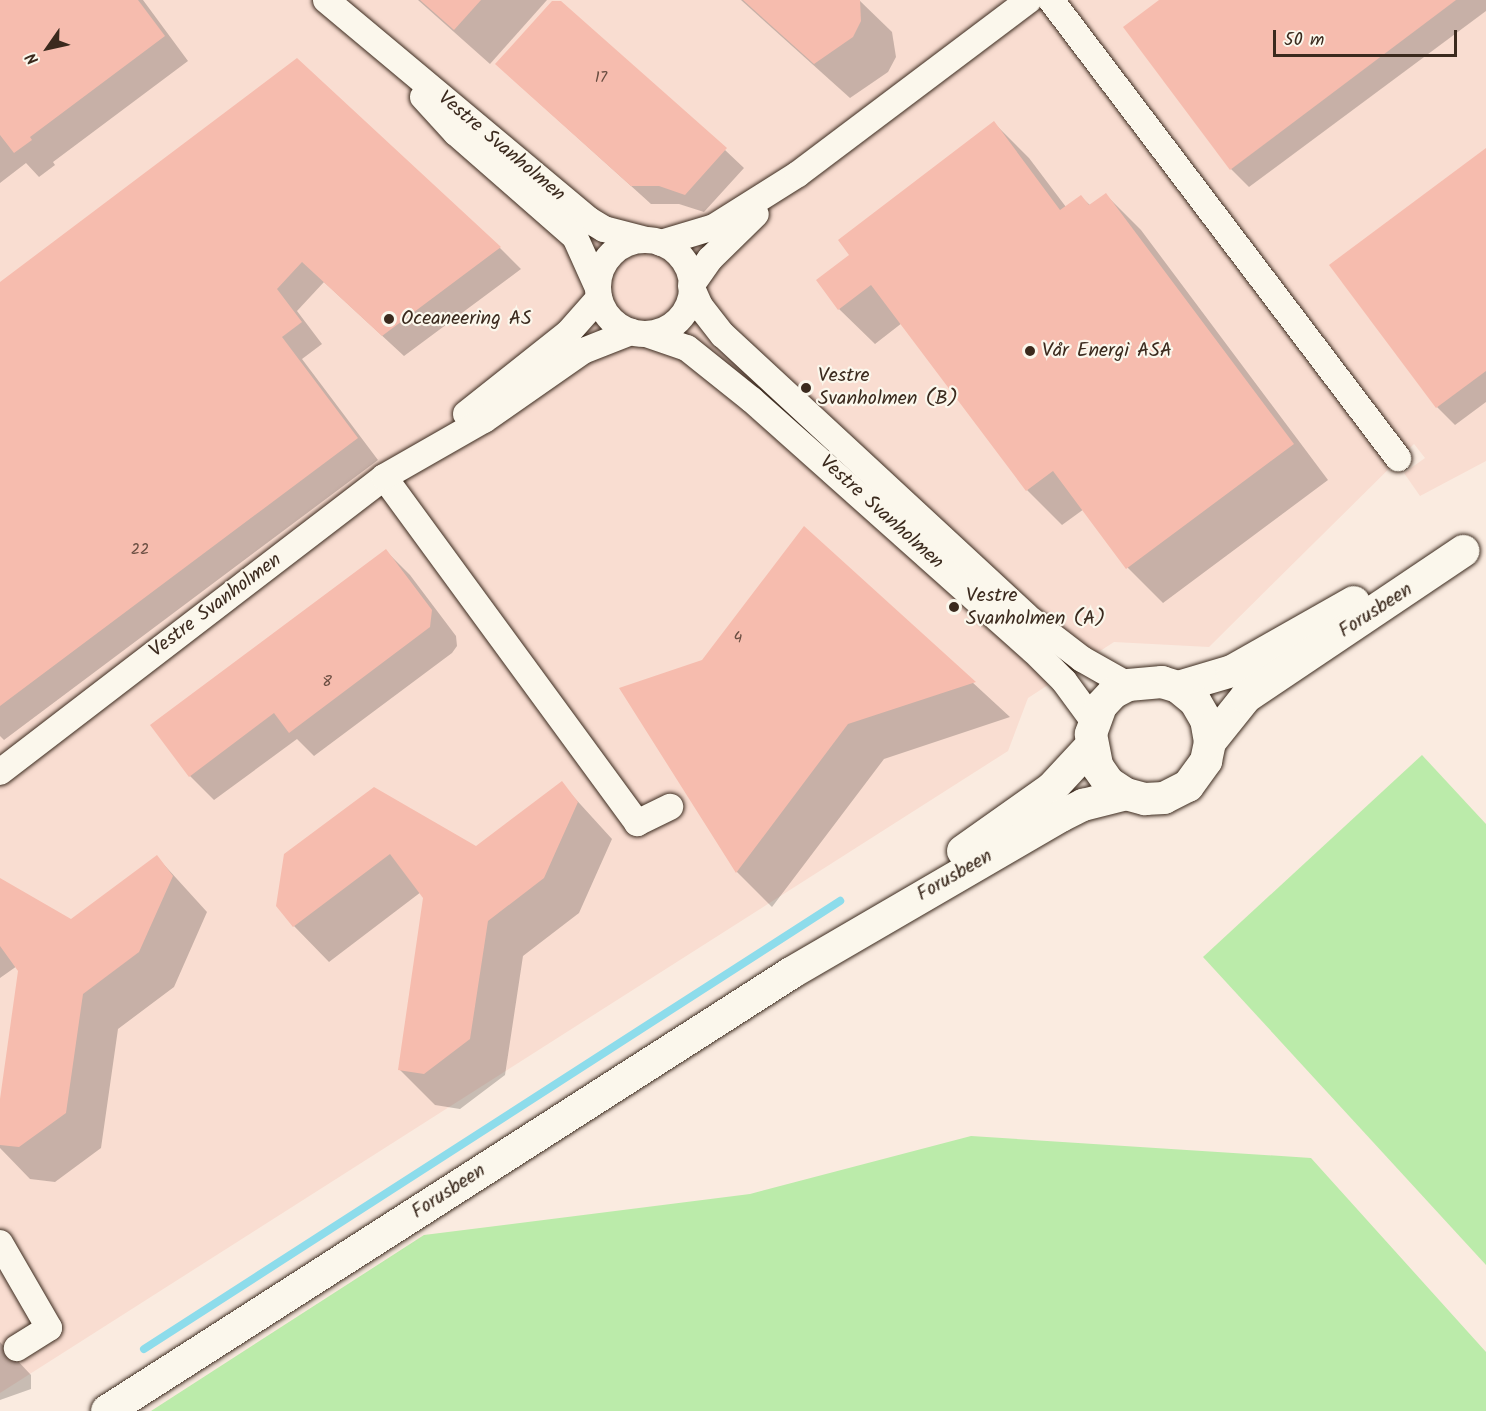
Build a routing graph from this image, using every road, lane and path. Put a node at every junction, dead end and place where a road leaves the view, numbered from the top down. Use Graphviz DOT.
graph roads {
  1 [pos="326,0"];
  2 [pos="1029,0"];
  3 [pos="1051,0"];
  4 [pos="366,35"];
  5 [pos="798,174"];
  6 [pos="653,242"];
  7 [pos="692,287"];
  8 [pos="598,292"];
  9 [pos="638,333"];
  10 [pos="436,444"];
  11 [pos="1398,458"];
  12 [pos="384,477"];
  13 [pos="1474,545"];
  14 [pos="1128,685"];
  15 [pos="1178,687"];
  16 [pos="1092,734"];
  17 [pos="1210,742"];
  18 [pos="0,771"];
  19 [pos="1126,794"];
  20 [pos="670,807"];
  21 [pos="791,973"];
  22 [pos="0,1243"];
  23 [pos="17,1348"];
  24 [pos="107,1411"];
  1 -- 4 [label="street, Vestre Svanholmen"];
  2 -- 5 [label="street"];
  3 -- 11 [label="street"];
  4 -- 6 [label="street, Vestre Svanholmen"];
  4 -- 8 [label="street, Vestre Svanholmen"];
  5 -- 6 [label="street"];
  5 -- 7 [label="street"];
  6 -- 7 [label="street"];
  6 -- 8 [label="street"];
  7 -- 9 [label="street"];
  7 -- 14 [label="street, Vestre Svanholmen"];
  8 -- 9 [label="street"];
  8 -- 10 [label="street, Vestre Svanholmen"];
  9 -- 10 [label="street, Vestre Svanholmen"];
  9 -- 16 [label="street, Vestre Svanholmen"];
  10 -- 12 [label="street, Vestre Svanholmen"];
  12 -- 18 [label="street, Vestre Svanholmen"];
  12 -- 20 [label="street"];
  13 -- 15 [label="main road, Forusbeen"];
  13 -- 17 [label="main road, Forusbeen"];
  14 -- 15 [label="main road"];
  14 -- 16 [label="main road"];
  15 -- 17 [label="main road"];
  16 -- 19 [label="main road"];
  16 -- 21 [label="main road, Forusbeen"];
  17 -- 19 [label="main road"];
  19 -- 21 [label="main road, Forusbeen"];
  21 -- 24 [label="main road, Forusbeen"];
  22 -- 23 [label="street"];
}
